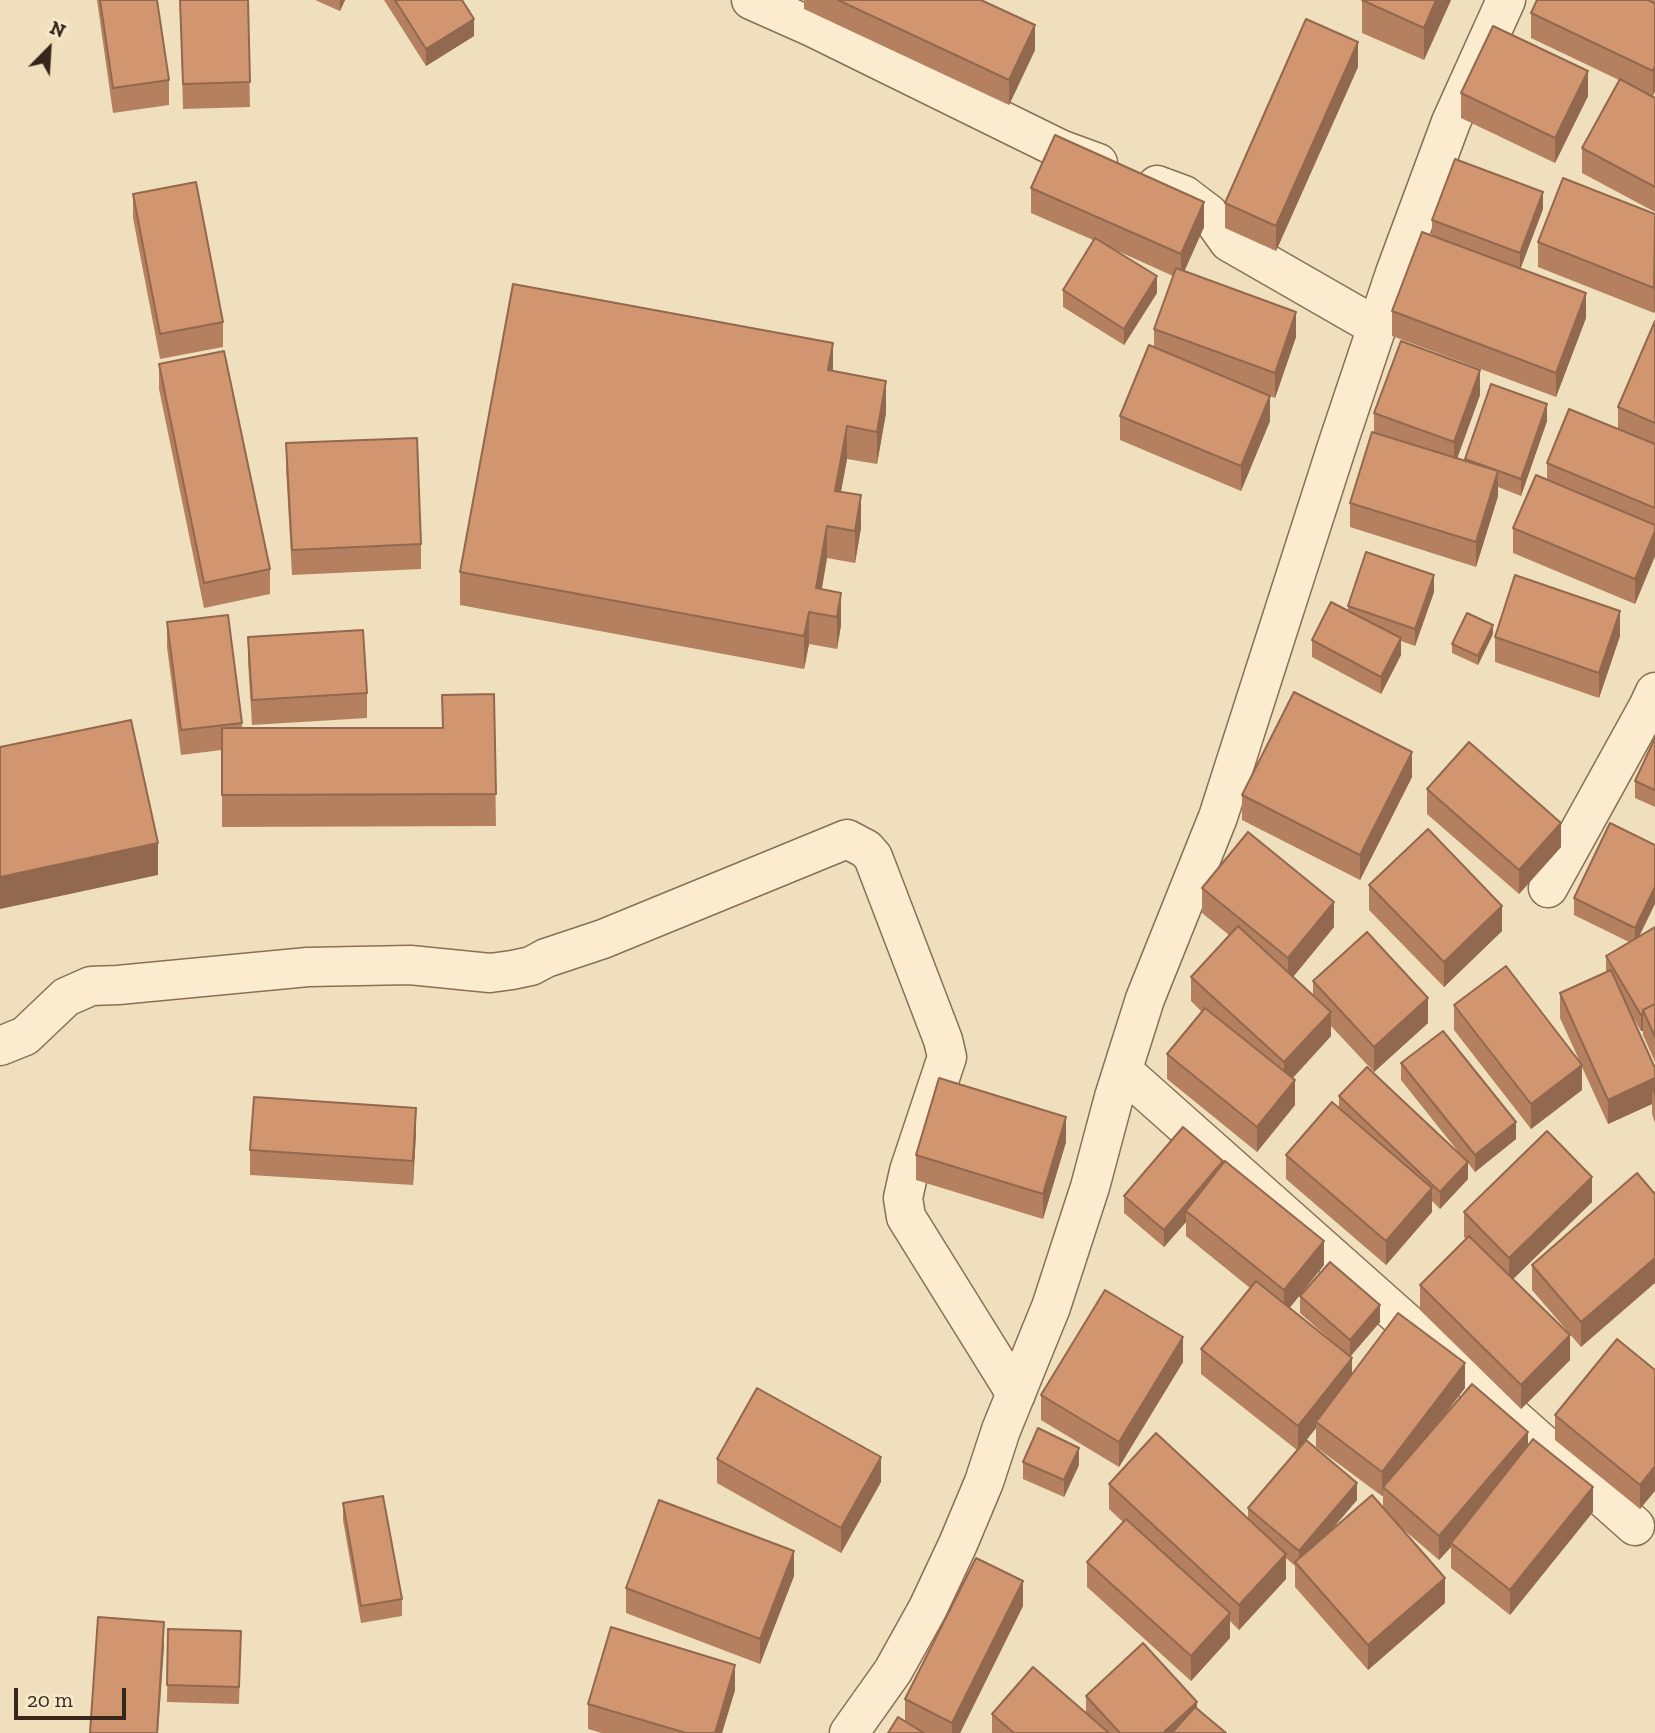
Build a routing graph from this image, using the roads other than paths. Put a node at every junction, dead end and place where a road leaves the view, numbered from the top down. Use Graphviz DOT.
graph roads {
  1 [pos="751,0"];
  2 [pos="1506,0"];
  3 [pos="1377,327"];
  4 [pos="1655,692"];
  5 [pos="1548,888"];
  6 [pos="0,1046"];
  7 [pos="1123,1071"];
  8 [pos="1016,1394"];
  9 [pos="1635,1526"];
  10 [pos="849,1733"];
  1 -- 3 [label="street"];
  2 -- 3 [label="street"];
  3 -- 7 [label="street"];
  4 -- 5 [label="street"];
  6 -- 8 [label="street"];
  7 -- 8 [label="street"];
  7 -- 9 [label="street"];
  8 -- 10 [label="street"];
}
